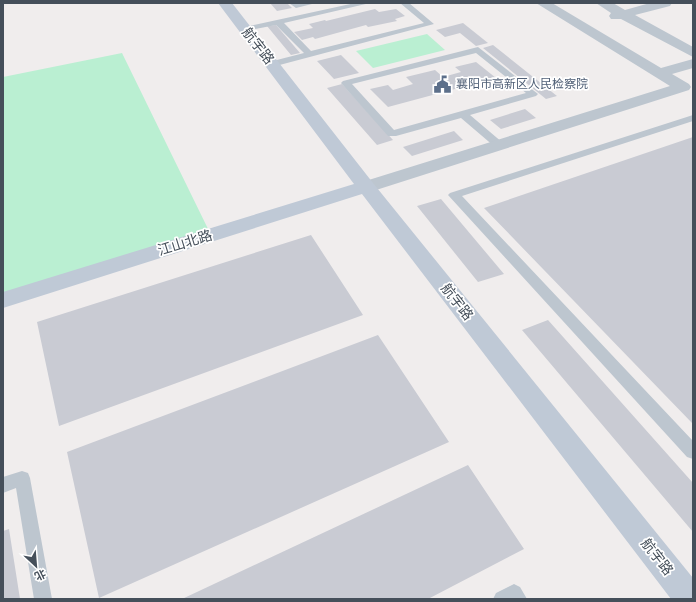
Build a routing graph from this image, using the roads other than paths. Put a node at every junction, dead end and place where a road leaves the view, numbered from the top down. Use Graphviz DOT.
graph roads {
  1 [pos="225,3"];
  2 [pos="293,3"];
  3 [pos="312,3"];
  4 [pos="366,3"];
  5 [pos="404,3"];
  6 [pos="604,3"];
  7 [pos="665,3"];
  8 [pos="552,4"];
  9 [pos="624,14"];
  10 [pos="278,22"];
  11 [pos="593,23"];
  12 [pos="245,29"];
  13 [pos="693,53"];
  14 [pos="310,55"];
  15 [pos="693,63"];
  16 [pos="272,64"];
  17 [pos="659,73"];
  18 [pos="463,114"];
  19 [pos="693,118"];
  20 [pos="499,145"];
  21 [pos="366,186"];
  22 [pos="3,300"];
  23 [pos="693,452"];
  24 [pos="3,485"];
  25 [pos="43,599"];
  26 [pos="502,599"];
  27 [pos="518,599"];
  28 [pos="690,599"];
  1 -- 12 [label="street, 航宇路"];
  2 -- 3 [label="lane"];
  4 -- 10 [label="lane"];
  5 -- 14 [label="lane"];
  6 -- 9 [label="street"];
  7 -- 9 [label="street"];
  8 -- 11 [label="street"];
  9 -- 11 [label="street"];
  9 -- 13 [label="street"];
  10 -- 12 [label="lane"];
  10 -- 14 [label="lane"];
  11 -- 17 [label="street"];
  12 -- 16 [label="street, 航宇路"];
  14 -- 16 [label="lane"];
  15 -- 17 [label="street"];
  16 -- 21 [label="street, 航宇路"];
  17 -- 20 [label="street"];
  18 -- 18 [label="lane"];
  18 -- 20 [label="lane"];
  19 -- 23 [label="lane"];
  20 -- 21 [label="street"];
  21 -- 22 [label="street, 江山北路"];
  21 -- 28 [label="street, 航宇路"];
  24 -- 25 [label="lane"];
  26 -- 27 [label="lane"];
}
